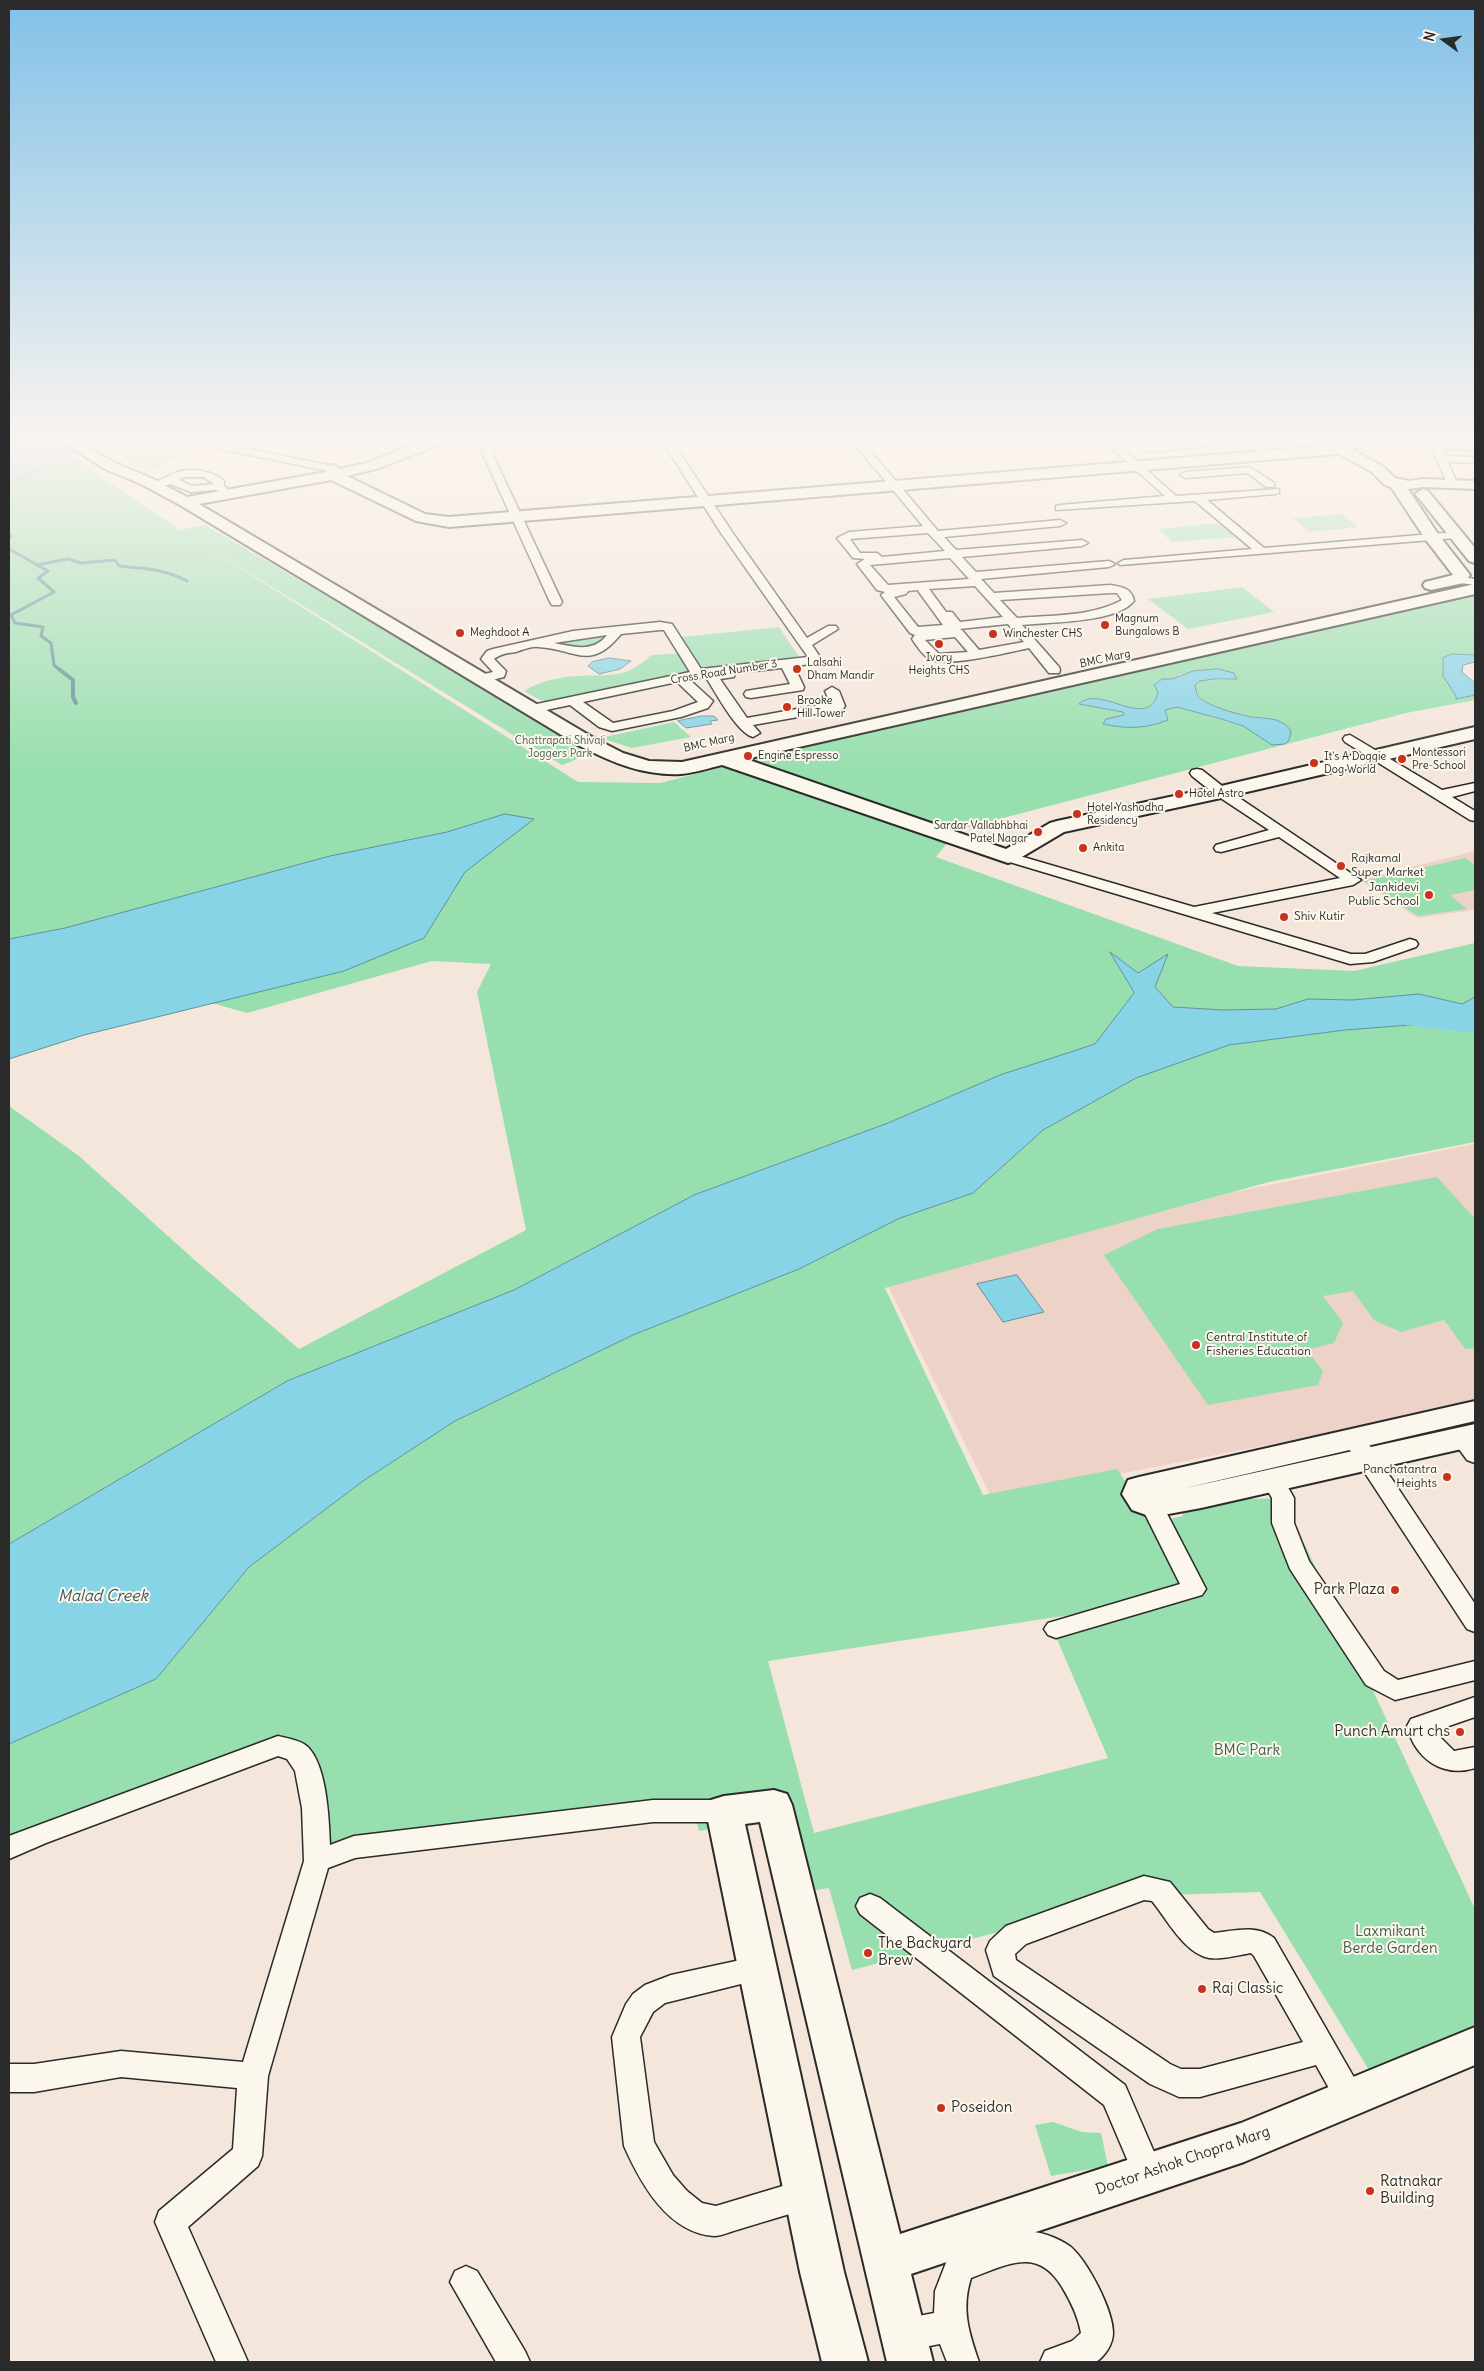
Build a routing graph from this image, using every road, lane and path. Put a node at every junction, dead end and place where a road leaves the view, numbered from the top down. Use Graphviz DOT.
graph roads {
  1 [pos="268,552"];
  2 [pos="533,552"];
  3 [pos="742,552"];
  4 [pos="854,552"];
  5 [pos="952,552"];
  6 [pos="958,552"];
  7 [pos="1254,552"];
  8 [pos="1444,552"];
  9 [pos="1124,563"];
  10 [pos="1109,564"];
  11 [pos="1461,585"];
  12 [pos="982,586"];
  13 [pos="1475,589"];
  14 [pos="926,592"];
  15 [pos="556,602"];
  16 [pos="1012,621"];
  17 [pos="618,629"];
  18 [pos="832,629"];
  19 [pos="531,644"];
  20 [pos="804,644"];
  21 [pos="1033,644"];
  22 [pos="976,654"];
  23 [pos="769,667"];
  24 [pos="1054,670"];
  25 [pos="698,674"];
  26 [pos="680,678"];
  27 [pos="480,679"];
  28 [pos="832,691"];
  29 [pos="750,694"];
  30 [pos="574,701"];
  31 [pos="532,709"];
  32 [pos="743,731"];
  33 [pos="1475,733"];
  34 [pos="1350,740"];
  35 [pos="701,745"];
  36 [pos="675,751"];
  37 [pos="1376,756"];
  38 [pos="721,758"];
  39 [pos="647,766"];
  40 [pos="1197,773"];
  41 [pos="1475,787"];
  42 [pos="1222,792"];
  43 [pos="1441,795"];
  44 [pos="1472,812"];
  45 [pos="1280,832"];
  46 [pos="1221,848"];
  47 [pos="1008,857"];
  48 [pos="1189,913"];
  49 [pos="1410,944"];
  50 [pos="1475,1411"];
  51 [pos="1471,1443"];
  52 [pos="1361,1449"];
  53 [pos="1273,1481"];
  54 [pos="1146,1497"];
  55 [pos="1475,1623"];
  56 [pos="1056,1629"];
  57 [pos="1475,1671"];
  58 [pos="1475,1707"];
  59 [pos="1474,1765"];
  60 [pos="724,1811"];
  61 [pos="9,1848"];
  62 [pos="317,1861"];
  63 [pos="870,1906"];
  64 [pos="759,1968"];
  65 [pos="1475,2046"];
  66 [pos="1322,2050"];
  67 [pos="253,2076"];
  68 [pos="9,2078"];
  69 [pos="1350,2098"];
  70 [pos="1149,2175"];
  71 [pos="806,2194"];
  72 [pos="885,2260"];
  73 [pos="466,2282"];
  74 [pos="951,2326"];
  75 [pos="907,2349"];
  76 [pos="232,2362"];
  77 [pos="514,2362"];
  78 [pos="845,2362"];
  79 [pos="962,2362"];
  80 [pos="1056,2362"];
  1 -- 27 [label="street"];
  2 -- 15 [label="street"];
  3 -- 20 [label="street, Cross Road Number 3"];
  4 -- 5 [label="street"];
  5 -- 6 [label="street"];
  5 -- 12 [label="street"];
  5 -- 12 [label="street"];
  7 -- 9 [label="street"];
  8 -- 11 [label="street"];
  10 -- 12 [label="street"];
  11 -- 13 [label="street, BMC Marg"];
  11 -- 24 [label="street, BMC Marg"];
  11 -- 38 [label="street, BMC Marg"];
  12 -- 14 [label="street"];
  12 -- 16 [label="street"];
  12 -- 16 [label="street"];
  12 -- 16 [label="street"];
  14 -- 14 [label="street"];
  16 -- 21 [label="street"];
  17 -- 19 [label="street"];
  17 -- 19 [label="street"];
  17 -- 25 [label="street"];
  18 -- 20 [label="street"];
  19 -- 27 [label="street"];
  20 -- 23 [label="street, Cross Road Number 3"];
  21 -- 22 [label="street"];
  21 -- 24 [label="street"];
  23 -- 25 [label="street, Cross Road Number 3"];
  23 -- 29 [label="street"];
  23 -- 32 [label="street"];
  24 -- 32 [label="street, BMC Marg"];
  25 -- 26 [label="street, Cross Road Number 3"];
  26 -- 30 [label="street, Cross Road Number 3"];
  26 -- 30 [label="street"];
  27 -- 31 [label="street"];
  28 -- 32 [label="street"];
  30 -- 31 [label="street, Cross Road Number 3"];
  31 -- 39 [label="street"];
  33 -- 37 [label="street"];
  34 -- 37 [label="street"];
  35 -- 38 [label="street"];
  36 -- 39 [label="street, BMC Marg"];
  37 -- 42 [label="street"];
  37 -- 43 [label="street"];
  38 -- 39 [label="street, BMC Marg"];
  38 -- 47 [label="street"];
  40 -- 42 [label="street"];
  41 -- 43 [label="street"];
  42 -- 45 [label="street"];
  42 -- 47 [label="street"];
  43 -- 44 [label="street"];
  45 -- 46 [label="street"];
  45 -- 48 [label="street"];
  47 -- 48 [label="street"];
  48 -- 49 [label="street"];
  50 -- 52 [label="street"];
  51 -- 52 [label="street"];
  52 -- 53 [label="street"];
  52 -- 54 [label="street"];
  52 -- 55 [label="street"];
  53 -- 54 [label="street"];
  53 -- 57 [label="street"];
  54 -- 56 [label="street"];
  58 -- 59 [label="street"];
  60 -- 62 [label="street"];
  60 -- 64 [label="street"];
  60 -- 72 [label="street"];
  61 -- 62 [label="street"];
  62 -- 67 [label="street"];
  63 -- 70 [label="street"];
  64 -- 71 [label="street"];
  64 -- 71 [label="street"];
  65 -- 69 [label="street, Doctor Ashok Chopra Marg"];
  66 -- 66 [label="street"];
  66 -- 69 [label="street"];
  67 -- 68 [label="street"];
  67 -- 76 [label="street"];
  69 -- 70 [label="street, Doctor Ashok Chopra Marg"];
  70 -- 72 [label="street, Doctor Ashok Chopra Marg"];
  71 -- 78 [label="street"];
  72 -- 75 [label="street"];
  73 -- 77 [label="street"];
  74 -- 75 [label="street"];
  74 -- 79 [label="street"];
  74 -- 80 [label="street"];
}
